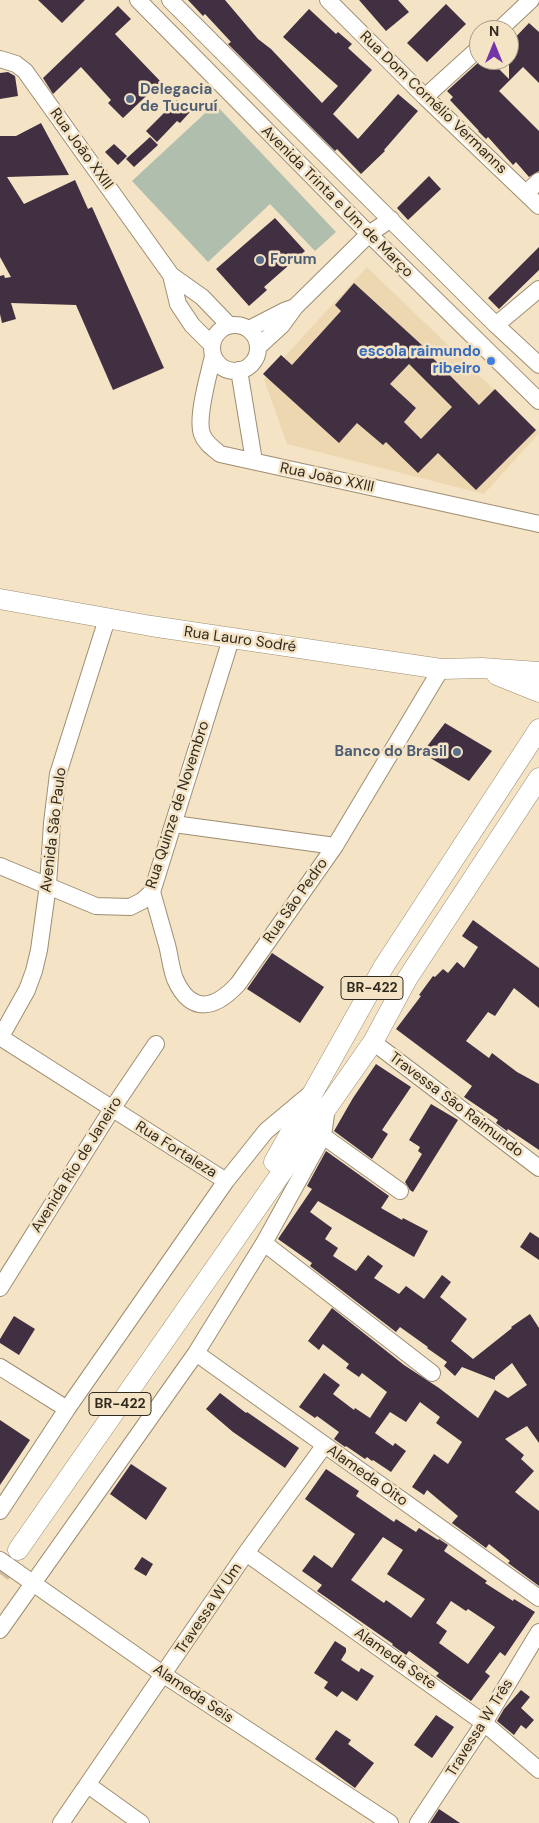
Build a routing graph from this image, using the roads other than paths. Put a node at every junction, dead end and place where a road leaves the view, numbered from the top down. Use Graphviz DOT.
graph roads {
  1 [pos="138,0"];
  2 [pos="170,0"];
  3 [pos="328,0"];
  4 [pos="531,4"];
  5 [pos="511,20"];
  6 [pos="469,57"];
  7 [pos="0,59"];
  8 [pos="425,97"];
  9 [pos="539,181"];
  10 [pos="526,193"];
  11 [pos="539,206"];
  12 [pos="391,219"];
  13 [pos="369,234"];
  14 [pos="171,275"];
  15 [pos="539,290"];
  16 [pos="295,307"];
  17 [pos="228,325"];
  18 [pos="496,325"];
  19 [pos="249,329"];
  20 [pos="258,347"];
  21 [pos="212,351"];
  22 [pos="539,365"];
  23 [pos="239,370"];
  24 [pos="539,402"];
  25 [pos="254,461"];
  26 [pos="539,524"];
  27 [pos="0,599"];
  28 [pos="107,619"];
  29 [pos="231,639"];
  30 [pos="482,668"];
  31 [pos="440,669"];
  32 [pos="539,672"];
  33 [pos="539,692"];
  34 [pos="539,729"];
  35 [pos="539,778"];
  36 [pos="174,824"];
  37 [pos="335,846"];
  38 [pos="0,866"];
  39 [pos="48,884"];
  40 [pos="152,892"];
  41 [pos="384,966"];
  42 [pos="407,980"];
  43 [pos="0,1037"];
  44 [pos="373,1042"];
  45 [pos="156,1044"];
  46 [pos="320,1098"];
  47 [pos="112,1109"];
  48 [pos="323,1136"];
  49 [pos="539,1168"];
  50 [pos="226,1181"];
  51 [pos="400,1192"];
  52 [pos="264,1243"];
  53 [pos="0,1288"];
  54 [pos="196,1354"];
  55 [pos="0,1367"];
  56 [pos="432,1373"];
  57 [pos="67,1409"];
  58 [pos="324,1446"];
  59 [pos="0,1511"];
  60 [pos="18,1550"];
  61 [pos="246,1553"];
  62 [pos="0,1560"];
  63 [pos="33,1583"];
  64 [pos="539,1598"];
  65 [pos="0,1630"];
  66 [pos="539,1632"];
  67 [pos="164,1675"];
  68 [pos="484,1723"];
  69 [pos="539,1770"];
  70 [pos="88,1785"];
  71 [pos="61,1823"];
  72 [pos="140,1823"];
  73 [pos="390,1823"];
  74 [pos="418,1823"];
  1 -- 13 [label="street, Avenida Trinta e Um de Março"];
  2 -- 12 [label="street, Avenida Trinta e Um de Março"];
  3 -- 8 [label="street, Rua Dom Cornélio Vermanns"];
  4 -- 5 [label="street"];
  6 -- 8 [label="street"];
  7 -- 14 [label="street, Rua João XXIII"];
  8 -- 10 [label="street, Rua Dom Cornélio Vermanns"];
  9 -- 10 [label="street"];
  10 -- 11 [label="street, Rua Dom Cornélio Vermanns"];
  12 -- 13 [label="street"];
  12 -- 18 [label="street, Avenida Trinta e Um de Março"];
  13 -- 16 [label="street"];
  13 -- 24 [label="street, Avenida Trinta e Um de Março"];
  14 -- 17 [label="street, Rua João XXIII"];
  14 -- 21 [label="street, Rua João XXIII"];
  15 -- 18 [label="street"];
  16 -- 19 [label="street"];
  16 -- 20 [label="street"];
  17 -- 19 [label="street"];
  17 -- 21 [label="street"];
  18 -- 22 [label="street, Avenida Trinta e Um de Março"];
  19 -- 20 [label="street"];
  20 -- 23 [label="street"];
  21 -- 23 [label="street"];
  21 -- 25 [label="street, Rua João XXIII"];
  23 -- 25 [label="street"];
  25 -- 26 [label="street, Rua João XXIII"];
  27 -- 28 [label="main road, Rua Lauro Sodré"];
  28 -- 29 [label="main road, Rua Lauro Sodré"];
  28 -- 39 [label="street, Avenida São Paulo"];
  29 -- 31 [label="main road, Rua Lauro Sodré"];
  29 -- 36 [label="street, Rua Quinze de Novembro"];
  30 -- 31 [label="main road, Rua Lauro Sodré"];
  30 -- 32 [label="main road, Rua Lauro Sodré"];
  30 -- 33 [label="main road, Rua Lauro Sodré"];
  31 -- 37 [label="street, Rua São Pedro"];
  34 -- 41 [label="main road, BR-422"];
  35 -- 42 [label="main road, BR-422"];
  36 -- 37 [label="street"];
  36 -- 40 [label="street, Rua Quinze de Novembro"];
  37 -- 40 [label="street, Rua São Pedro"];
  38 -- 39 [label="street, Rua Quinze de Novembro"];
  39 -- 40 [label="street, Rua Quinze de Novembro"];
  39 -- 43 [label="street, Avenida São Paulo"];
  41 -- 42 [label="main road"];
  41 -- 46 [label="main road, BR-422"];
  42 -- 44 [label="main road, BR-422"];
  43 -- 47 [label="street, Rua Fortaleza"];
  44 -- 46 [label="main road, BR-422"];
  44 -- 49 [label="street, Travessa São Raimundo"];
  45 -- 47 [label="street, Avenida Rio de Janeiro"];
  46 -- 48 [label="street"];
  46 -- 50 [label="street"];
  46 -- 60 [label="main road, BR-422"];
  47 -- 50 [label="street, Rua Fortaleza"];
  47 -- 53 [label="street, Avenida Rio de Janeiro"];
  48 -- 51 [label="street"];
  48 -- 52 [label="street"];
  50 -- 57 [label="street"];
  52 -- 54 [label="street"];
  52 -- 56 [label="street"];
  54 -- 58 [label="street, Alameda Oito"];
  54 -- 63 [label="street"];
  55 -- 57 [label="street"];
  57 -- 59 [label="street"];
  58 -- 61 [label="street, Travessa W Um"];
  58 -- 64 [label="street, Alameda Oito"];
  61 -- 67 [label="street, Travessa W Um"];
  61 -- 68 [label="street, Alameda Sete"];
  62 -- 63 [label="street, Alameda Seis"];
  63 -- 65 [label="street"];
  63 -- 67 [label="street, Alameda Seis"];
  66 -- 68 [label="street, Travessa W Três"];
  67 -- 70 [label="street, Travessa W Um"];
  67 -- 73 [label="street, Alameda Seis"];
  68 -- 69 [label="street, Alameda Sete"];
  68 -- 74 [label="street, Travessa W Três"];
  70 -- 71 [label="street, Travessa W Um"];
  70 -- 72 [label="street"];
}
